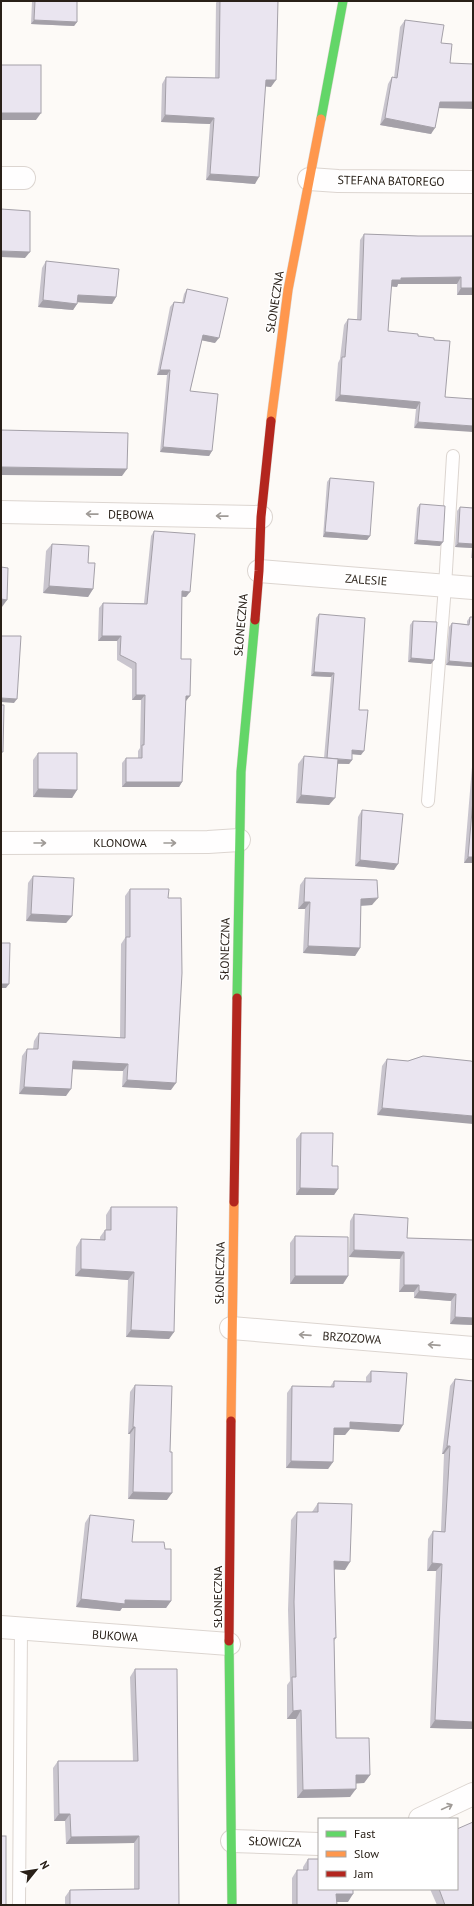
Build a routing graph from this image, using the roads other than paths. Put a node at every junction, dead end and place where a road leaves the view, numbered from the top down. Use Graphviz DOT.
graph roads {
  1 [pos="343,1"];
  2 [pos="1,178"];
  3 [pos="24,178"];
  4 [pos="309,179"];
  5 [pos="473,182"];
  6 [pos="453,456"];
  7 [pos="1,512"];
  8 [pos="261,517"];
  9 [pos="259,571"];
  10 [pos="445,586"];
  11 [pos="473,588"];
  12 [pos="428,801"];
  13 [pos="239,840"];
  14 [pos="1,843"];
  15 [pos="231,1328"];
  16 [pos="473,1348"];
  17 [pos="11,1628"];
  18 [pos="229,1644"];
  19 [pos="473,1794"];
  20 [pos="422,1818"];
  21 [pos="232,1841"];
  22 [pos="318,1844"];
  23 [pos="19,1905"];
  24 [pos="232,1905"];
  1 -- 4 [label="street, SŁONECZNA"];
  2 -- 3 [label="street"];
  4 -- 5 [label="street, STEFANA BATOREGO"];
  4 -- 8 [label="street, SŁONECZNA"];
  6 -- 10 [label="lane"];
  8 -- 7 [label="street, DĘBOWA, one-way"];
  8 -- 9 [label="street, SŁONECZNA"];
  9 -- 10 [label="street, ZALESIE"];
  9 -- 13 [label="street, SŁONECZNA"];
  10 -- 11 [label="street, ZALESIE"];
  10 -- 12 [label="lane"];
  14 -- 13 [label="street, KLONOWA, one-way"];
  13 -- 15 [label="street, SŁONECZNA"];
  16 -- 15 [label="street, BRZOZOWA, one-way"];
  15 -- 18 [label="street, SŁONECZNA"];
  17 -- 18 [label="street, BUKOWA"];
  17 -- 23 [label="lane"];
  18 -- 21 [label="street, SŁONECZNA"];
  20 -- 19 [label="street, one-way"];
  21 -- 22 [label="street, SŁOWICZA"];
  21 -- 24 [label="street, SŁONECZNA"];
}
